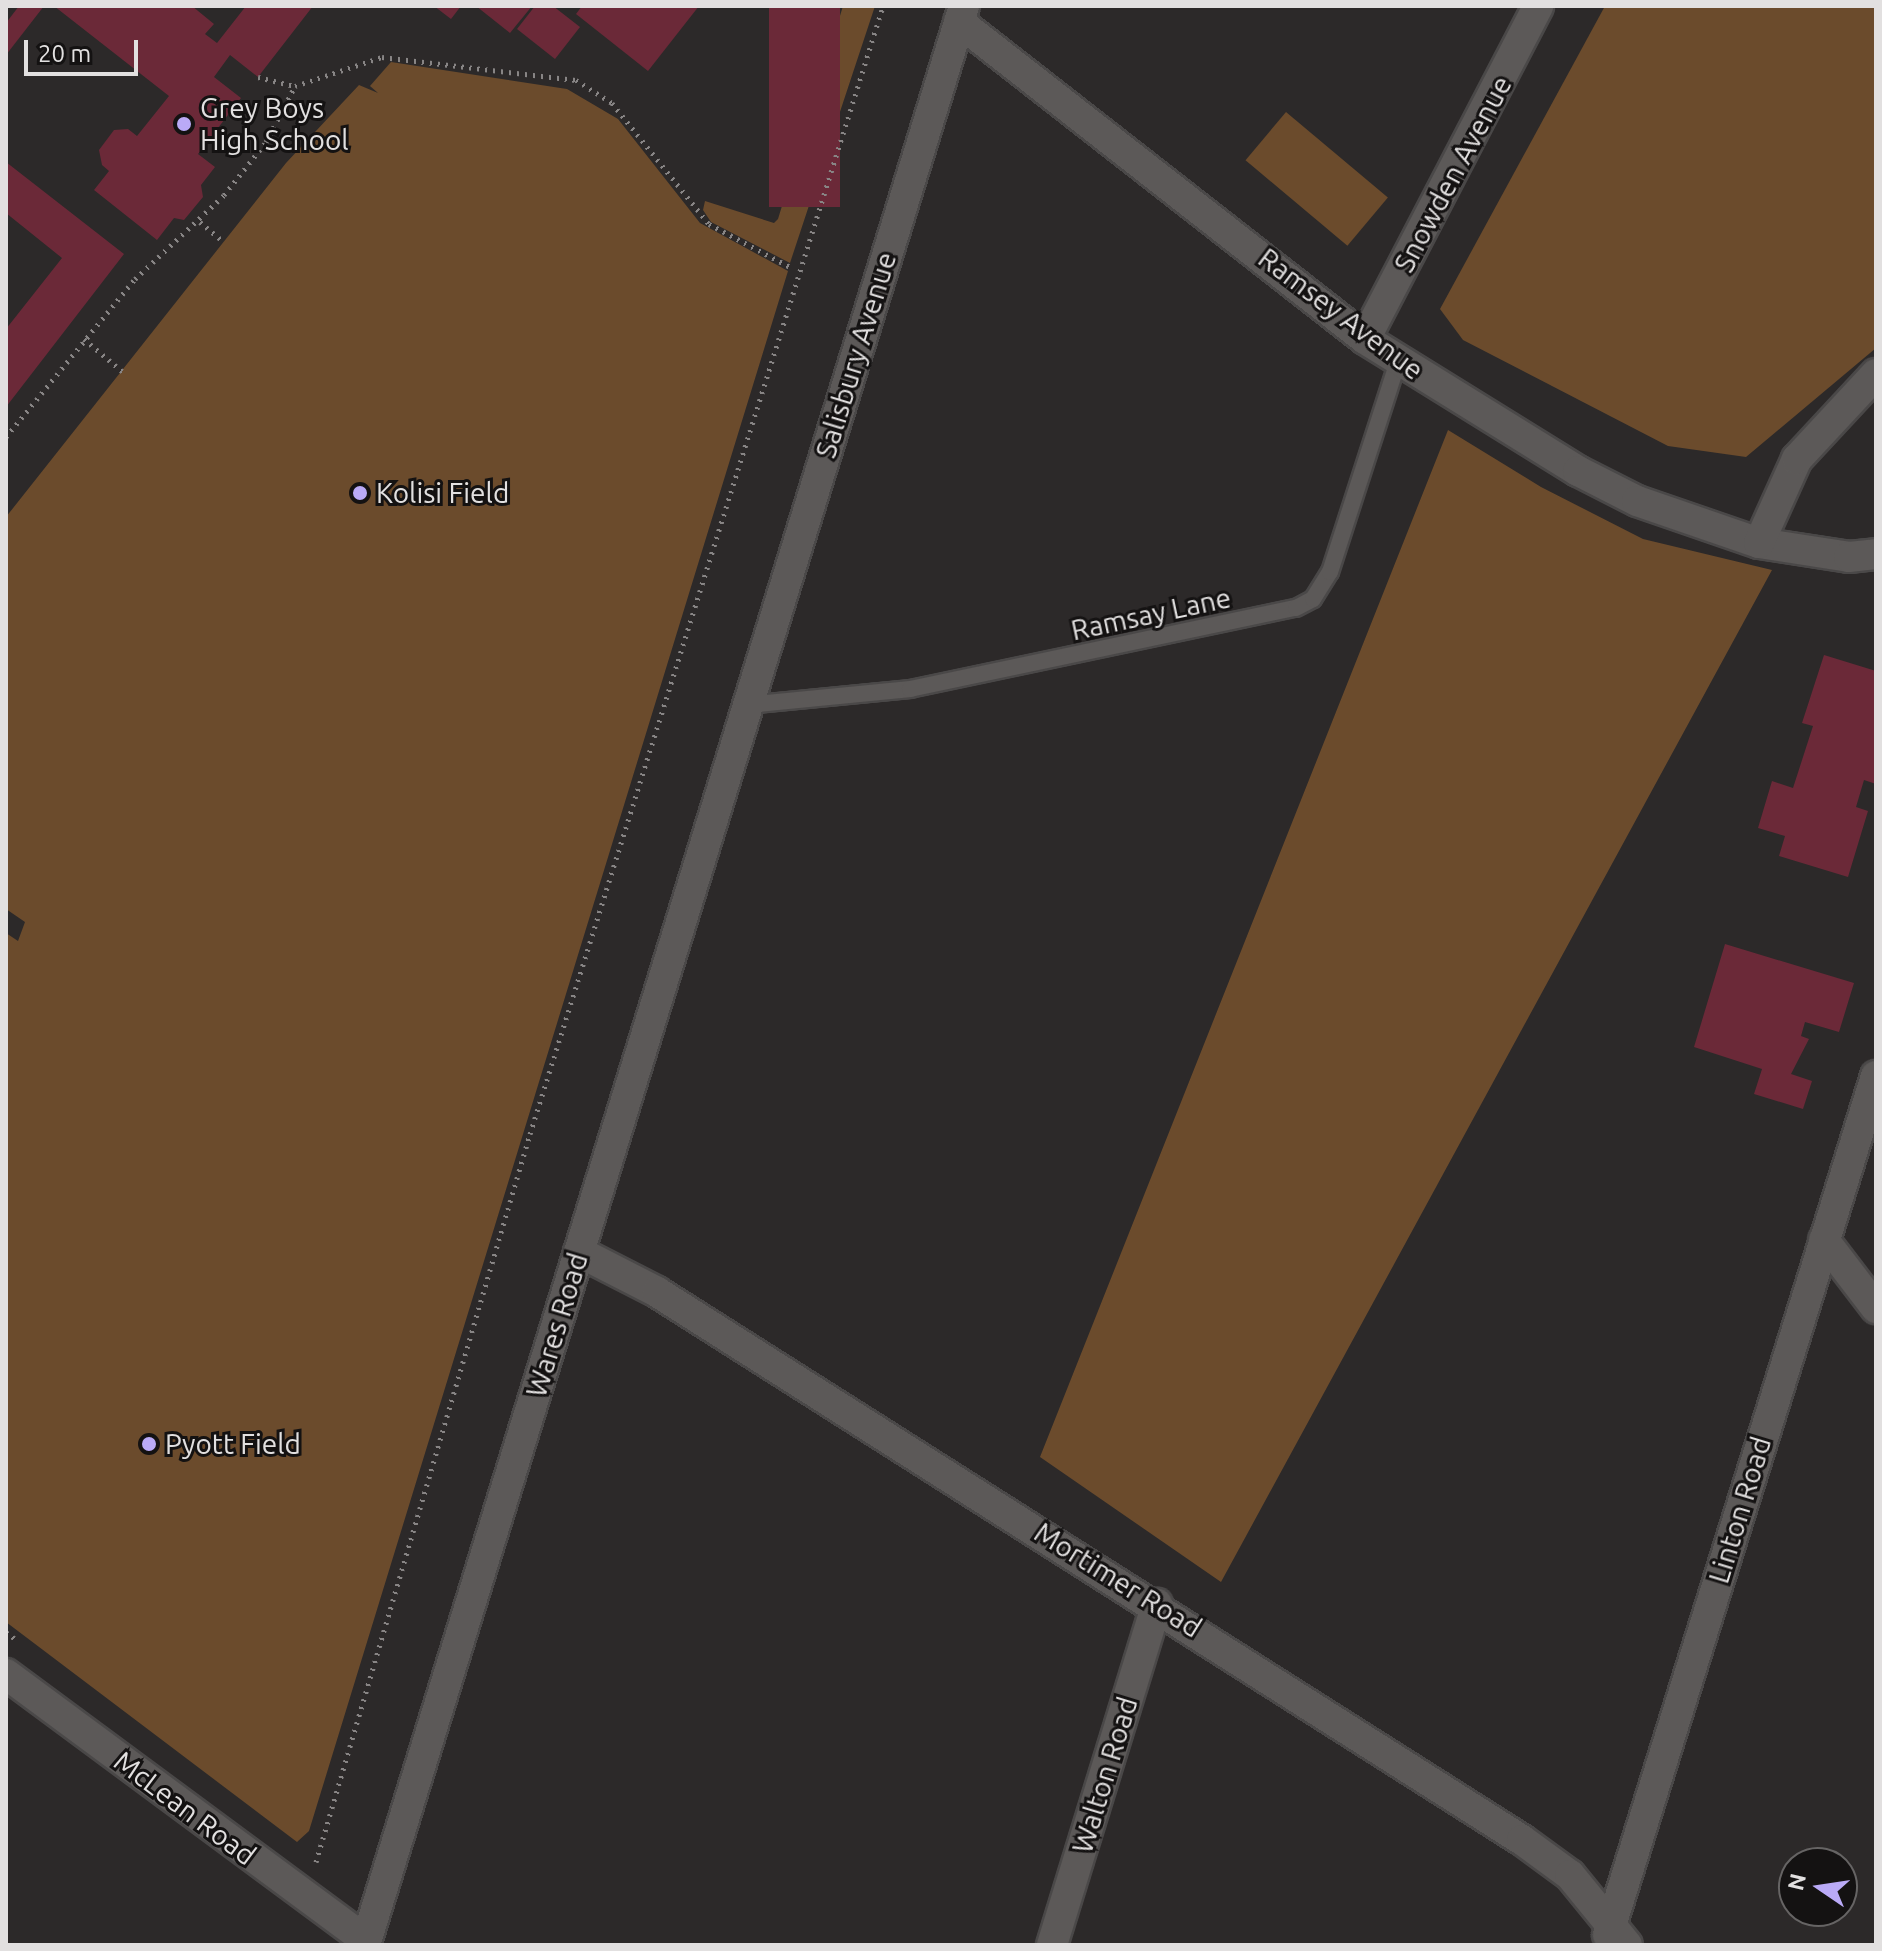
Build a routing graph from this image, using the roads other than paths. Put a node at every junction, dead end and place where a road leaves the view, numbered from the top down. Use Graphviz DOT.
graph roads {
  1 [pos="1538,6"];
  2 [pos="962,14"];
  3 [pos="1365,339"];
  4 [pos="1398,361"];
  5 [pos="1876,374"];
  6 [pos="1759,543"];
  7 [pos="1876,554"];
  8 [pos="747,705"];
  9 [pos="1876,1076"];
  10 [pos="1824,1240"];
  11 [pos="579,1252"];
  12 [pos="1876,1308"];
  13 [pos="1157,1604"];
  14 [pos="6,1674"];
  15 [pos="1615,1937"];
  16 [pos="366,1942"];
  17 [pos="1052,1945"];
  1 -- 3 [label="street, Snowden Avenue"];
  2 -- 3 [label="street, Ramsey Avenue"];
  2 -- 8 [label="street, Salisbury Avenue"];
  3 -- 4 [label="street, Ramsey Avenue"];
  4 -- 6 [label="street, Ramsey Avenue"];
  4 -- 8 [label="lane, Ramsay Lane"];
  5 -- 6 [label="street"];
  6 -- 7 [label="street, Ramsey Avenue"];
  8 -- 11 [label="street, Wares Road"];
  9 -- 10 [label="street, Linton Road"];
  10 -- 12 [label="street"];
  10 -- 15 [label="street, Linton Road"];
  11 -- 13 [label="street, Mortimer Road"];
  11 -- 16 [label="street, Wares Road"];
  13 -- 15 [label="street, Mortimer Road"];
  13 -- 17 [label="street, Walton Road"];
  14 -- 16 [label="street, McLean Road"];
}
